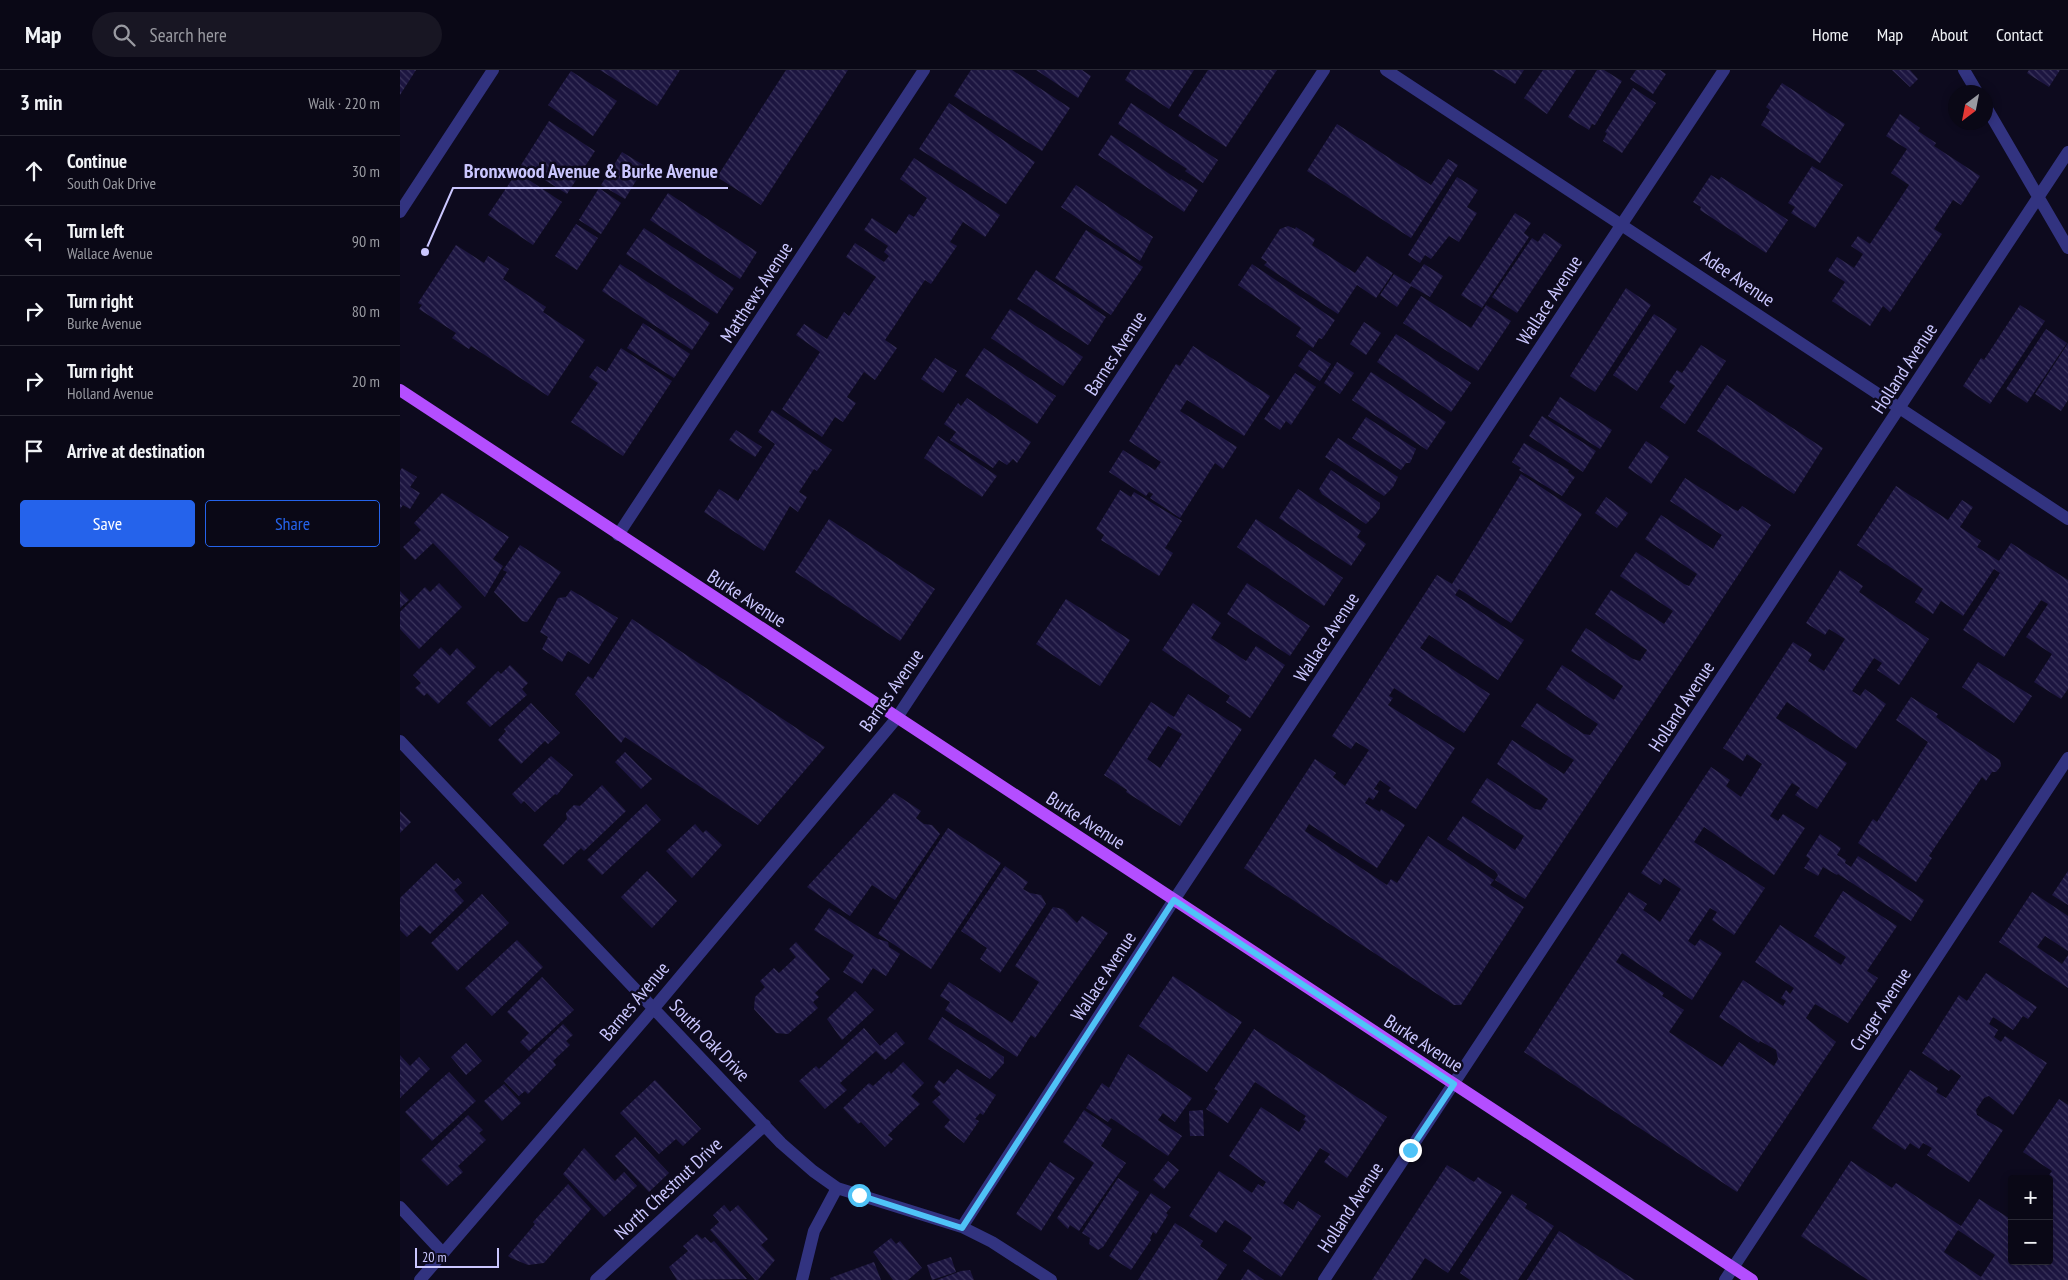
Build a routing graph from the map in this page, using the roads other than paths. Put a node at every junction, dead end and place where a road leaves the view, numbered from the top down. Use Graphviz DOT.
graph roads {
  1 [pos="493,70"];
  2 [pos="924,70"];
  3 [pos="1324,70"];
  4 [pos="1386,70"];
  5 [pos="1724,70"];
  6 [pos="1964,70"];
  7 [pos="1973,85"];
  8 [pos="1993,119"];
  9 [pos="2068,152"];
  10 [pos="2038,197"];
  11 [pos="400,212"];
  12 [pos="1622,224"];
  13 [pos="2068,248"];
  14 [pos="400,390"];
  15 [pos="1900,408"];
  16 [pos="2068,519"];
  17 [pos="618,535"];
  18 [pos="896,719"];
  19 [pos="400,741"];
  20 [pos="2068,758"];
  21 [pos="1174,900"];
  22 [pos="654,1008"];
  23 [pos="1454,1084"];
  24 [pos="765,1125"];
  25 [pos="837,1188"];
  26 [pos="400,1207"];
  27 [pos="962,1228"];
  28 [pos="443,1253"];
  29 [pos="1733,1268"];
  30 [pos="420,1280"];
  31 [pos="596,1280"];
  32 [pos="802,1280"];
  33 [pos="1051,1280"];
  34 [pos="1324,1280"];
  35 [pos="1725,1280"];
  36 [pos="1752,1280"];
  1 -- 11 [label="street"];
  2 -- 17 [label="street, Matthews Avenue"];
  3 -- 18 [label="street, Barnes Avenue"];
  4 -- 12 [label="street, Adee Avenue"];
  5 -- 12 [label="street, Wallace Avenue"];
  6 -- 7 [label="street"];
  8 -- 10 [label="street"];
  9 -- 10 [label="street, Holland Avenue"];
  10 -- 13 [label="street"];
  10 -- 15 [label="street, Holland Avenue"];
  12 -- 15 [label="street, Adee Avenue"];
  12 -- 21 [label="street, Wallace Avenue"];
  14 -- 17 [label="main road, Burke Avenue"];
  15 -- 16 [label="street, Adee Avenue"];
  15 -- 23 [label="street, Holland Avenue"];
  17 -- 18 [label="main road, Burke Avenue"];
  18 -- 21 [label="main road, Burke Avenue"];
  18 -- 22 [label="street, Barnes Avenue"];
  19 -- 22 [label="street, South Oak Drive"];
  20 -- 29 [label="street, Cruger Avenue"];
  21 -- 23 [label="main road, Burke Avenue"];
  21 -- 27 [label="street, Wallace Avenue"];
  22 -- 24 [label="street, South Oak Drive"];
  22 -- 28 [label="street, Barnes Avenue"];
  23 -- 29 [label="main road, Burke Avenue"];
  23 -- 34 [label="street, Holland Avenue"];
  24 -- 25 [label="street, South Oak Drive"];
  24 -- 31 [label="street, North Chestnut Drive"];
  25 -- 27 [label="street, South Oak Drive"];
  25 -- 32 [label="street"];
  26 -- 28 [label="street"];
  27 -- 33 [label="street, South Oak Drive"];
  28 -- 30 [label="street, Barnes Avenue"];
  29 -- 35 [label="street, Cruger Avenue"];
  29 -- 36 [label="main road, Burke Avenue"];
}
